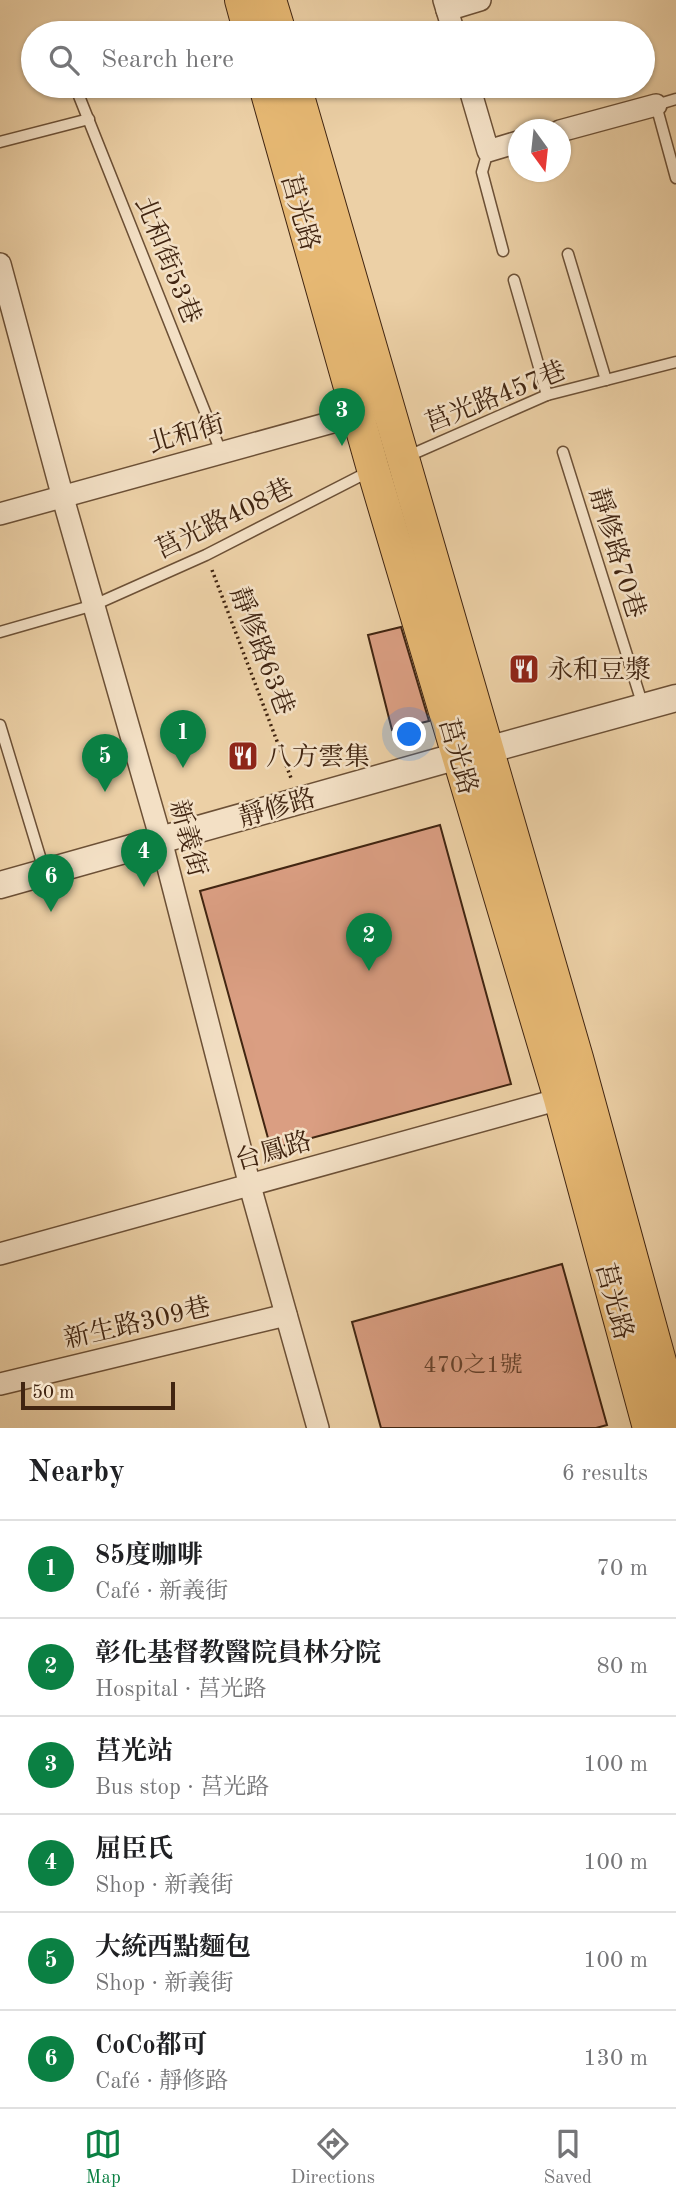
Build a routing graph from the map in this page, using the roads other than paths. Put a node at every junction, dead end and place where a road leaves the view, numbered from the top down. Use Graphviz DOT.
graph roads {
  1 [pos="241,0"];
  2 [pos="270,0"];
  3 [pos="480,0"];
  4 [pos="446,5"];
  5 [pos="247,21"];
  6 [pos="276,21"];
  7 [pos="80,98"];
  8 [pos="268,98"];
  9 [pos="299,98"];
  10 [pos="473,98"];
  11 [pos="666,102"];
  12 [pos="89,119"];
  13 [pos="571,128"];
  14 [pos="0,142"];
  15 [pos="508,145"];
  16 [pos="488,151"];
  17 [pos="676,178"];
  18 [pos="503,251"];
  19 [pos="568,254"];
  20 [pos="0,264"];
  21 [pos="513,280"];
  22 [pos="676,362"];
  23 [pos="606,380"];
  24 [pos="547,395"];
  25 [pos="389,407"];
  26 [pos="358,415"];
  27 [pos="222,452"];
  28 [pos="563,452"];
  29 [pos="388,464"];
  30 [pos="63,498"];
  31 [pos="0,514"];
  32 [pos="94,605"];
  33 [pos="0,632"];
  34 [pos="676,698"];
  35 [pos="643,707"];
  36 [pos="0,725"];
  37 [pos="472,753"];
  38 [pos="161,839"];
  39 [pos="45,873"];
  40 [pos="0,885"];
  41 [pos="560,1099"];
  42 [pos="250,1186"];
  43 [pos="0,1254"];
  44 [pos="286,1315"];
  45 [pos="0,1384"];
  46 [pos="676,1420"];
  47 [pos="318,1428"];
  48 [pos="649,1428"];
  1 -- 5 [label="main road"];
  2 -- 6 [label="main road"];
  3 -- 4 [label="street"];
  7 -- 12 [label="lane, 北和街53巷"];
  8 -- 26 [label="main road, 莒光路"];
  9 -- 25 [label="main road, 莒光路"];
  10 -- 16 [label="street"];
  11 -- 13 [label="street"];
  11 -- 17 [label="lane"];
  12 -- 14 [label="lane"];
  12 -- 27 [label="lane, 北和街53巷"];
  15 -- 16 [label="street"];
  16 -- 18 [label="lane"];
  19 -- 23 [label="lane"];
  20 -- 30 [label="street, 新義街"];
  21 -- 24 [label="lane"];
  22 -- 23 [label="lane, 莒光路457巷"];
  23 -- 24 [label="lane, 莒光路457巷"];
  24 -- 29 [label="lane, 莒光路457巷"];
  25 -- 26 [label="street, 北和街"];
  25 -- 29 [label="main road, 莒光路"];
  26 -- 27 [label="street, 北和街"];
  26 -- 29 [label="main road, 莒光路"];
  27 -- 30 [label="street, 北和街"];
  28 -- 35 [label="lane, 靜修路70巷"];
  29 -- 32 [label="lane, 莒光路408巷"];
  29 -- 37 [label="main road, 莒光路"];
  30 -- 31 [label="street, 北和街"];
  30 -- 32 [label="street, 新義街"];
  32 -- 33 [label="lane, 莒光路408巷"];
  32 -- 38 [label="street, 新義街"];
  34 -- 35 [label="street, 靜修路"];
  35 -- 37 [label="street, 靜修路"];
  36 -- 39 [label="lane"];
  37 -- 38 [label="street, 靜修路"];
  37 -- 41 [label="main road, 莒光路"];
  37 -- 46 [label="main road, 莒光路"];
  38 -- 39 [label="street, 靜修路"];
  38 -- 42 [label="street, 新義街"];
  39 -- 40 [label="street, 靜修路"];
  41 -- 42 [label="street, 台鳳路"];
  41 -- 48 [label="main road, 莒光路"];
  42 -- 43 [label="street, 台鳳路"];
  42 -- 44 [label="street, 新義街"];
  44 -- 45 [label="street, 新生路309巷"];
  44 -- 47 [label="street, 新義街"];
}
